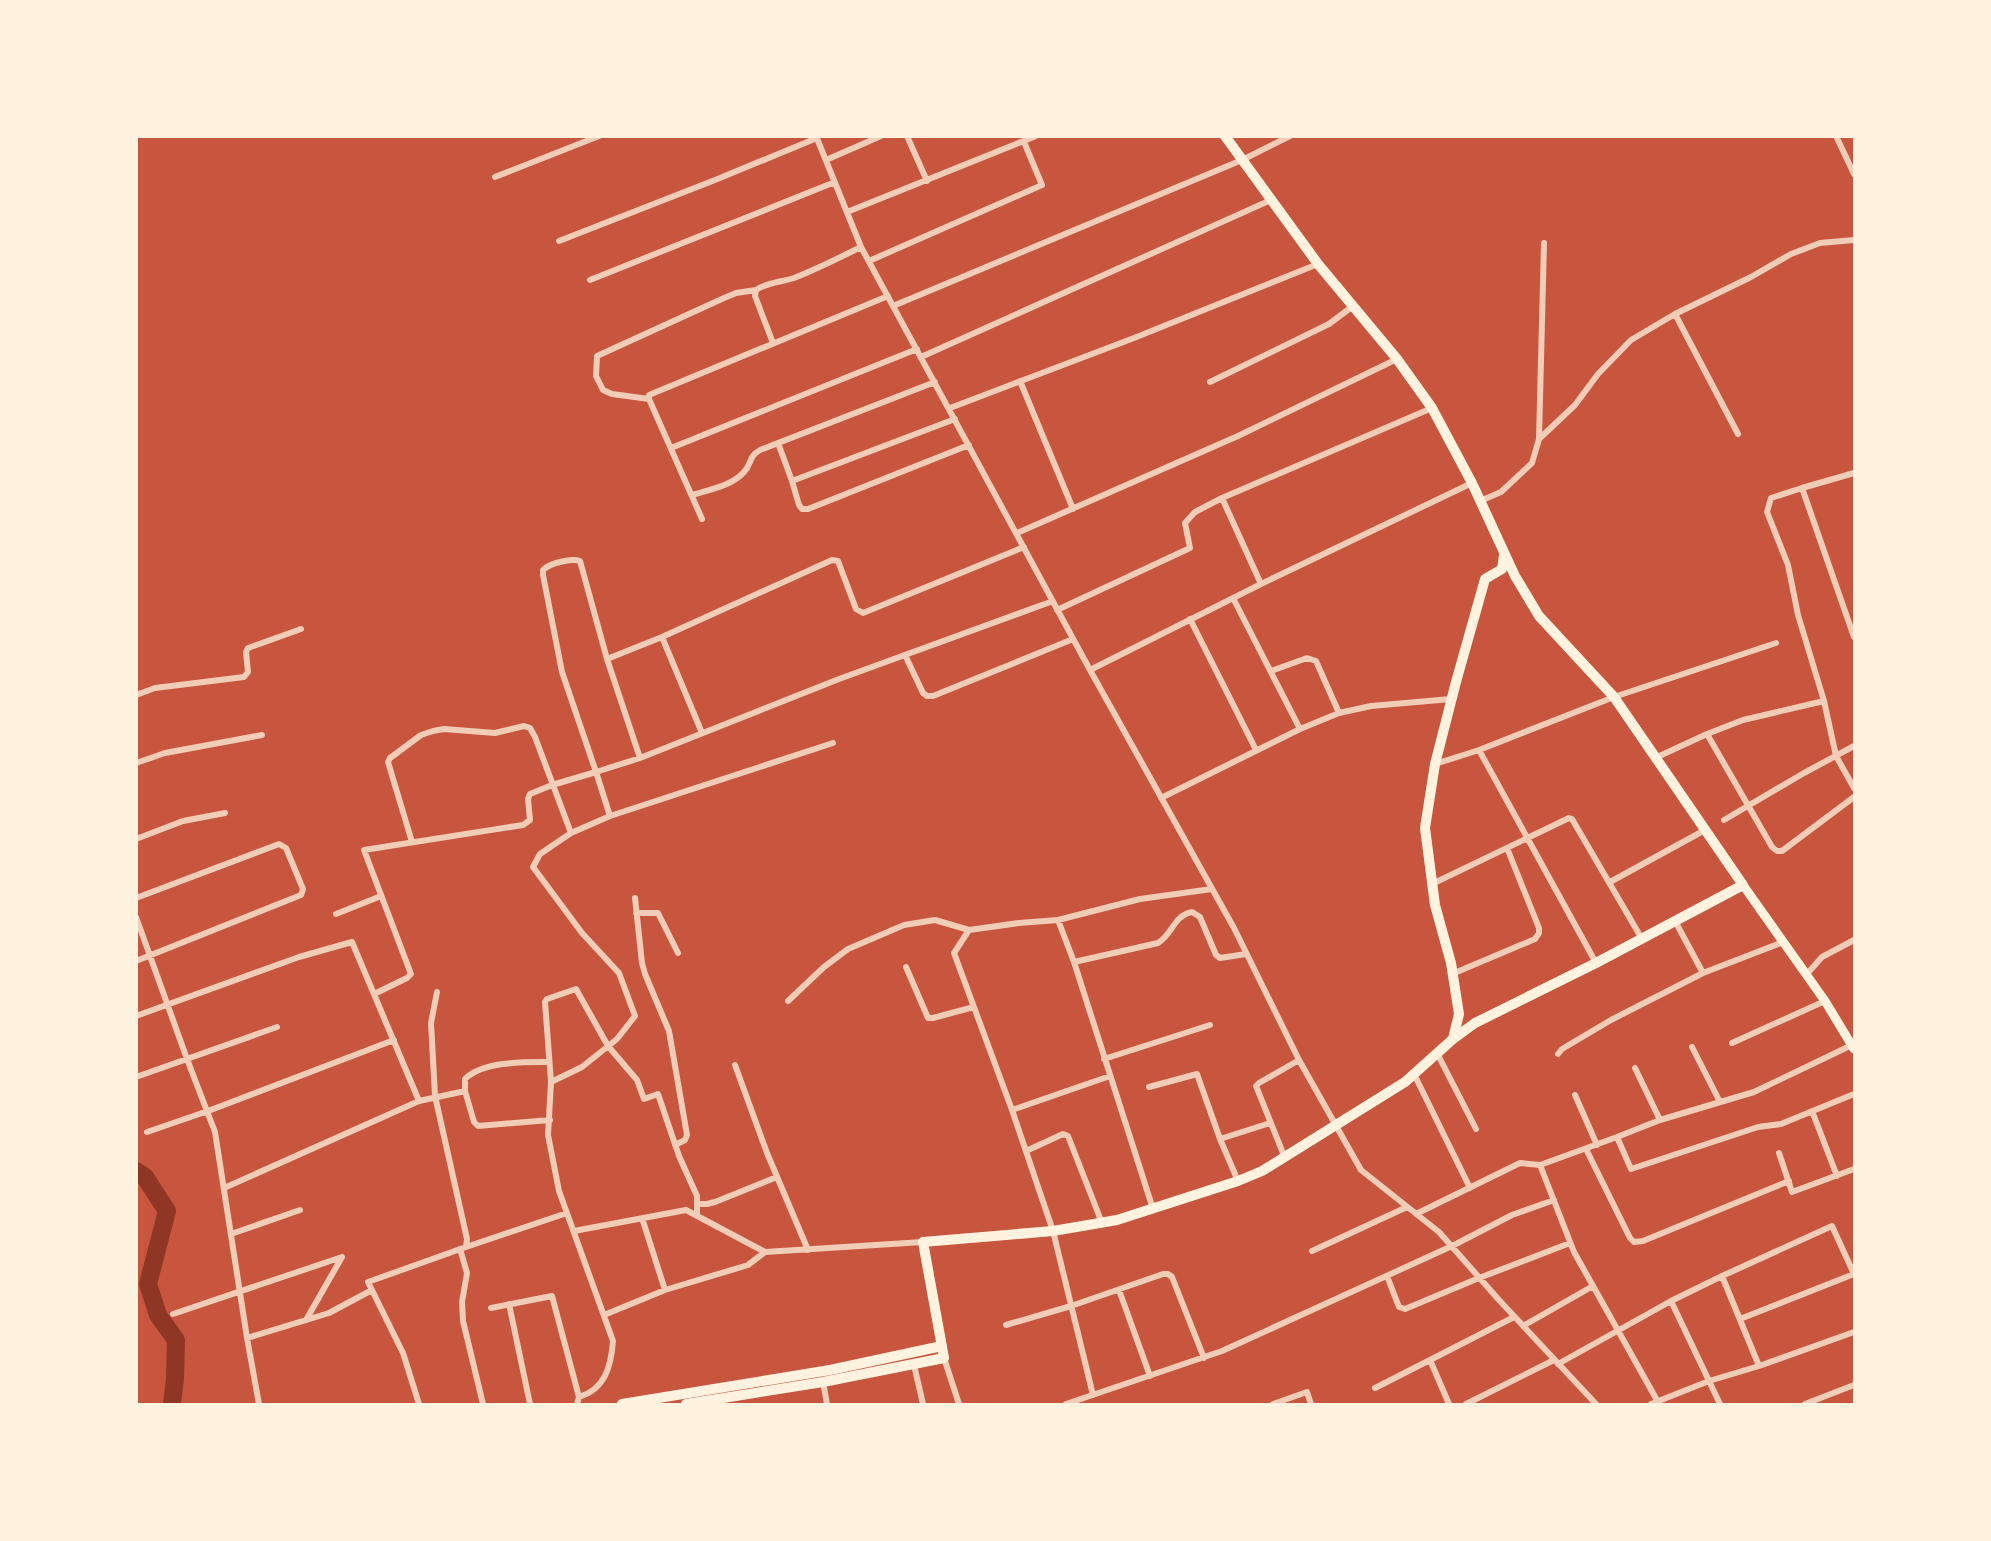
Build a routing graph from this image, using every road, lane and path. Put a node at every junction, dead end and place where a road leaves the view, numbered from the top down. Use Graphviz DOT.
graph roads {
  1 [pos="599,136"];
  2 [pos="881,136"];
  3 [pos="907,136"];
  4 [pos="1036,136"];
  5 [pos="1225,136"];
  6 [pos="1290,136"];
  7 [pos="1836,136"];
  8 [pos="816,137"];
  9 [pos="1024,142"];
  10 [pos="826,160"];
  11 [pos="1242,160"];
  12 [pos="1854,174"];
  13 [pos="495,177"];
  14 [pos="926,181"];
  15 [pos="835,182"];
  16 [pos="1271,200"];
  17 [pos="847,212"];
  18 [pos="1854,240"];
  19 [pos="559,241"];
  20 [pos="1544,243"];
  21 [pos="861,247"];
  22 [pos="869,261"];
  23 [pos="1318,264"];
  24 [pos="590,280"];
  25 [pos="756,290"];
  26 [pos="888,296"];
  27 [pos="893,306"];
  28 [pos="1353,306"];
  29 [pos="1675,314"];
  30 [pos="773,343"];
  31 [pos="916,349"];
  32 [pos="921,356"];
  33 [pos="1397,359"];
  34 [pos="935,382"];
  35 [pos="1020,382"];
  36 [pos="1210,382"];
  37 [pos="649,399"];
  38 [pos="950,408"];
  39 [pos="1432,408"];
  40 [pos="956,419"];
  41 [pos="1738,434"];
  42 [pos="1539,439"];
  43 [pos="778,443"];
  44 [pos="969,445"];
  45 [pos="671,448"];
  46 [pos="1854,472"];
  47 [pos="792,481"];
  48 [pos="1472,483"];
  49 [pos="1802,488"];
  50 [pos="692,495"];
  51 [pos="1222,498"];
  52 [pos="1480,501"];
  53 [pos="1073,509"];
  54 [pos="702,519"];
  55 [pos="1017,533"];
  56 [pos="1024,547"];
  57 [pos="1504,555"];
  58 [pos="1261,584"];
  59 [pos="1233,598"];
  60 [pos="1053,601"];
  61 [pos="1057,610"];
  62 [pos="1191,619"];
  63 [pos="301,629"];
  64 [pos="662,637"];
  65 [pos="1854,637"];
  66 [pos="1073,639"];
  67 [pos="1776,643"];
  68 [pos="905,655"];
  69 [pos="607,659"];
  70 [pos="1090,670"];
  71 [pos="1271,671"];
  72 [pos="136,695"];
  73 [pos="1614,697"];
  74 [pos="1451,699"];
  75 [pos="1824,701"];
  76 [pos="1339,713"];
  77 [pos="1300,729"];
  78 [pos="702,733"];
  79 [pos="1707,734"];
  80 [pos="262,735"];
  81 [pos="832,743"];
  82 [pos="1854,746"];
  83 [pos="1256,750"];
  84 [pos="1479,750"];
  85 [pos="1836,756"];
  86 [pos="1660,757"];
  87 [pos="640,758"];
  88 [pos="136,763"];
  89 [pos="1435,764"];
  90 [pos="596,772"];
  91 [pos="552,785"];
  92 [pos="1854,788"];
  93 [pos="1854,797"];
  94 [pos="1161,798"];
  95 [pos="1747,807"];
  96 [pos="225,813"];
  97 [pos="610,816"];
  98 [pos="1724,820"];
  99 [pos="1705,830"];
  100 [pos="571,833"];
  101 [pos="1527,838"];
  102 [pos="136,839"];
  103 [pos="412,842"];
  104 [pos="1507,848"];
  105 [pos="1610,882"];
  106 [pos="1432,884"];
  107 [pos="1743,885"];
  108 [pos="1212,889"];
  109 [pos="381,896"];
  110 [pos="136,898"];
  111 [pos="635,898"];
  112 [pos="636,913"];
  113 [pos="337,914"];
  114 [pos="136,917"];
  115 [pos="1058,920"];
  116 [pos="1675,921"];
  117 [pos="969,930"];
  118 [pos="1642,939"];
  119 [pos="1854,940"];
  120 [pos="1783,942"];
  121 [pos="678,953"];
  122 [pos="1246,954"];
  123 [pos="151,957"];
  124 [pos="136,961"];
  125 [pos="1074,962"];
  126 [pos="1596,963"];
  127 [pos="906,967"];
  128 [pos="1703,973"];
  129 [pos="1452,974"];
  130 [pos="1806,975"];
  131 [pos="437,992"];
  132 [pos="374,994"];
  133 [pos="788,1001"];
  134 [pos="1825,1001"];
  135 [pos="168,1003"];
  136 [pos="974,1007"];
  137 [pos="136,1016"];
  138 [pos="1210,1025"];
  139 [pos="277,1027"];
  140 [pos="1453,1039"];
  141 [pos="394,1040"];
  142 [pos="1732,1044"];
  143 [pos="608,1046"];
  144 [pos="1692,1047"];
  145 [pos="1853,1047"];
  146 [pos="1437,1053"];
  147 [pos="1558,1054"];
  148 [pos="187,1059"];
  149 [pos="1104,1059"];
  150 [pos="1300,1060"];
  151 [pos="549,1062"];
  152 [pos="736,1065"];
  153 [pos="1635,1068"];
  154 [pos="1414,1074"];
  155 [pos="1110,1076"];
  156 [pos="136,1077"];
  157 [pos="551,1082"];
  158 [pos="1149,1087"];
  159 [pos="466,1091"];
  160 [pos="1854,1094"];
  161 [pos="1575,1095"];
  162 [pos="435,1096"];
  163 [pos="419,1101"];
  164 [pos="1720,1102"];
  165 [pos="1012,1110"];
  166 [pos="208,1111"];
  167 [pos="1812,1111"];
  168 [pos="1660,1119"];
  169 [pos="550,1120"];
  170 [pos="1270,1123"];
  171 [pos="1337,1126"];
  172 [pos="1476,1129"];
  173 [pos="147,1132"];
  174 [pos="1617,1137"];
  175 [pos="1220,1139"];
  176 [pos="1597,1144"];
  177 [pos="675,1145"];
  178 [pos="1586,1149"];
  179 [pos="1026,1151"];
  180 [pos="1779,1153"];
  181 [pos="1285,1158"];
  182 [pos="1540,1165"];
  183 [pos="1854,1169"];
  184 [pos="778,1177"];
  185 [pos="1837,1177"];
  186 [pos="1238,1181"];
  187 [pos="1789,1181"];
  188 [pos="224,1188"];
  189 [pos="1470,1188"];
  190 [pos="1554,1200"];
  191 [pos="697,1203"];
  192 [pos="1407,1207"];
  193 [pos="1153,1209"];
  194 [pos="300,1210"];
  195 [pos="567,1213"];
  196 [pos="1416,1214"];
  197 [pos="697,1216"];
  198 [pos="642,1218"];
  199 [pos="1102,1223"];
  200 [pos="574,1231"];
  201 [pos="1053,1231"];
  202 [pos="231,1234"];
  203 [pos="923,1242"];
  204 [pos="1570,1243"];
  205 [pos="1452,1246"];
  206 [pos="463,1248"];
  207 [pos="808,1250"];
  208 [pos="1312,1251"];
  209 [pos="765,1252"];
  210 [pos="1854,1274"];
  211 [pos="1387,1276"];
  212 [pos="1721,1276"];
  213 [pos="1479,1278"];
  214 [pos="1593,1286"];
  215 [pos="372,1290"];
  216 [pos="665,1290"];
  217 [pos="1119,1290"];
  218 [pos="240,1292"];
  219 [pos="1671,1301"];
  220 [pos="509,1304"];
  221 [pos="1071,1306"];
  222 [pos="491,1308"];
  223 [pos="173,1314"];
  224 [pos="604,1315"];
  225 [pos="1514,1317"];
  226 [pos="1740,1319"];
  227 [pos="306,1320"];
  228 [pos="1006,1325"];
  229 [pos="1523,1326"];
  230 [pos="1618,1330"];
  231 [pos="1854,1332"];
  232 [pos="247,1338"];
  233 [pos="942,1346"];
  234 [pos="1204,1357"];
  235 [pos="944,1359"];
  236 [pos="1430,1360"];
  237 [pos="1556,1362"];
  238 [pos="914,1365"];
  239 [pos="1759,1366"];
  240 [pos="1150,1376"];
  241 [pos="1709,1381"];
  242 [pos="823,1382"];
  243 [pos="1854,1385"];
  244 [pos="1374,1388"];
  245 [pos="1093,1395"];
  246 [pos="742,1400"];
  247 [pos="578,1401"];
  248 [pos="1654,1403"];
  249 [pos="698,1404"];
  250 [pos="1593,1404"];
  251 [pos="259,1405"];
  252 [pos="419,1405"];
  253 [pos="483,1405"];
  254 [pos="530,1405"];
  255 [pos="622,1405"];
  256 [pos="686,1405"];
  257 [pos="827,1405"];
  258 [pos="923,1405"];
  259 [pos="959,1405"];
  260 [pos="1066,1405"];
  261 [pos="1273,1405"];
  262 [pos="1311,1405"];
  263 [pos="1449,1405"];
  264 [pos="1466,1405"];
  265 [pos="1720,1405"];
  266 [pos="1805,1405"];
  1 -- 13 [label="street"];
  2 -- 10 [label="street"];
  3 -- 14 [label="street"];
  4 -- 9 [label="street"];
  5 -- 11 [label="main road"];
  6 -- 11 [label="street"];
  7 -- 12 [label="street"];
  8 -- 10 [label="street"];
  8 -- 19 [label="street"];
  9 -- 14 [label="street"];
  9 -- 22 [label="street"];
  10 -- 15 [label="street"];
  11 -- 16 [label="main road"];
  11 -- 27 [label="street"];
  14 -- 17 [label="street"];
  15 -- 17 [label="street"];
  15 -- 24 [label="street"];
  16 -- 23 [label="main road"];
  16 -- 32 [label="street"];
  17 -- 21 [label="street"];
  18 -- 29 [label="street"];
  20 -- 42 [label="street"];
  21 -- 22 [label="street"];
  21 -- 25 [label="street"];
  22 -- 26 [label="street"];
  23 -- 28 [label="main road"];
  23 -- 35 [label="street"];
  25 -- 30 [label="street"];
  25 -- 37 [label="street"];
  26 -- 27 [label="street"];
  26 -- 30 [label="street"];
  27 -- 31 [label="street"];
  28 -- 33 [label="main road"];
  28 -- 36 [label="street"];
  29 -- 41 [label="street"];
  29 -- 42 [label="street"];
  30 -- 37 [label="street"];
  31 -- 32 [label="street"];
  31 -- 45 [label="street"];
  32 -- 34 [label="street"];
  33 -- 39 [label="main road"];
  33 -- 53 [label="street"];
  34 -- 38 [label="street"];
  34 -- 43 [label="street"];
  35 -- 38 [label="street"];
  35 -- 53 [label="street"];
  37 -- 45 [label="street"];
  38 -- 40 [label="street"];
  39 -- 48 [label="main road"];
  39 -- 51 [label="street"];
  40 -- 44 [label="street"];
  40 -- 47 [label="street"];
  42 -- 52 [label="street"];
  43 -- 47 [label="street"];
  43 -- 50 [label="street"];
  44 -- 47 [label="street"];
  44 -- 55 [label="street"];
  45 -- 50 [label="street"];
  46 -- 49 [label="street"];
  48 -- 52 [label="main road"];
  48 -- 58 [label="street"];
  49 -- 65 [label="street"];
  49 -- 75 [label="street"];
  50 -- 54 [label="street"];
  51 -- 58 [label="street"];
  51 -- 61 [label="street"];
  52 -- 57 [label="main road"];
  53 -- 55 [label="street"];
  55 -- 56 [label="street"];
  56 -- 60 [label="street"];
  56 -- 64 [label="street"];
  57 -- 73 [label="main road"];
  57 -- 74 [label="main road"];
  58 -- 59 [label="street"];
  59 -- 62 [label="street"];
  59 -- 71 [label="street"];
  60 -- 61 [label="street"];
  60 -- 68 [label="street"];
  61 -- 66 [label="street"];
  62 -- 70 [label="street"];
  62 -- 83 [label="street"];
  63 -- 72 [label="street"];
  64 -- 69 [label="street"];
  64 -- 78 [label="street"];
  66 -- 68 [label="street"];
  66 -- 70 [label="street"];
  67 -- 73 [label="street"];
  68 -- 78 [label="street"];
  69 -- 87 [label="street"];
  69 -- 90 [label="street"];
  70 -- 94 [label="street"];
  71 -- 76 [label="street"];
  71 -- 77 [label="street"];
  73 -- 84 [label="street"];
  73 -- 86 [label="main road"];
  74 -- 76 [label="street"];
  74 -- 89 [label="main road"];
  75 -- 79 [label="street"];
  75 -- 85 [label="street"];
  76 -- 77 [label="street"];
  77 -- 83 [label="street"];
  78 -- 87 [label="street"];
  79 -- 86 [label="street"];
  79 -- 95 [label="street"];
  80 -- 88 [label="street"];
  81 -- 97 [label="street"];
  82 -- 85 [label="street"];
  83 -- 94 [label="street"];
  84 -- 89 [label="street"];
  84 -- 101 [label="street"];
  85 -- 92 [label="street"];
  85 -- 95 [label="street"];
  86 -- 99 [label="main road"];
  87 -- 90 [label="street"];
  89 -- 106 [label="main road"];
  90 -- 91 [label="street"];
  90 -- 97 [label="street"];
  91 -- 100 [label="street"];
  91 -- 103 [label="street"];
  91 -- 103 [label="street"];
  93 -- 95 [label="street"];
  94 -- 108 [label="street"];
  95 -- 98 [label="street"];
  96 -- 102 [label="street"];
  97 -- 100 [label="street"];
  99 -- 105 [label="street"];
  99 -- 107 [label="main road"];
  100 -- 143 [label="street"];
  101 -- 104 [label="street"];
  101 -- 105 [label="street"];
  101 -- 126 [label="street"];
  103 -- 109 [label="street"];
  104 -- 106 [label="street"];
  104 -- 129 [label="street"];
  105 -- 118 [label="street"];
  106 -- 129 [label="main road"];
  107 -- 116 [label="main road"];
  107 -- 120 [label="main road"];
  108 -- 115 [label="street"];
  108 -- 122 [label="street"];
  109 -- 113 [label="street"];
  109 -- 132 [label="street"];
  110 -- 123 [label="street"];
  111 -- 112 [label="street"];
  112 -- 121 [label="street"];
  112 -- 177 [label="street"];
  114 -- 123 [label="street"];
  115 -- 117 [label="street"];
  115 -- 125 [label="street"];
  116 -- 118 [label="main road"];
  116 -- 128 [label="street"];
  117 -- 133 [label="street"];
  117 -- 136 [label="street"];
  118 -- 126 [label="main road"];
  119 -- 130 [label="street"];
  120 -- 128 [label="street"];
  120 -- 130 [label="main road"];
  122 -- 125 [label="street"];
  122 -- 150 [label="street"];
  123 -- 124 [label="street"];
  123 -- 135 [label="street"];
  125 -- 149 [label="street"];
  126 -- 140 [label="main road"];
  127 -- 136 [label="street"];
  128 -- 147 [label="street"];
  129 -- 140 [label="main road"];
  130 -- 134 [label="main road"];
  131 -- 162 [label="street"];
  132 -- 135 [label="street"];
  132 -- 141 [label="street"];
  134 -- 142 [label="street"];
  134 -- 145 [label="main road"];
  135 -- 137 [label="street"];
  135 -- 148 [label="street"];
  136 -- 165 [label="street"];
  138 -- 149 [label="street"];
  139 -- 148 [label="street"];
  140 -- 146 [label="main road"];
  141 -- 163 [label="street"];
  141 -- 166 [label="street"];
  143 -- 151 [label="street"];
  143 -- 157 [label="street"];
  143 -- 177 [label="street"];
  144 -- 164 [label="street"];
  145 -- 164 [label="street"];
  146 -- 154 [label="main road"];
  146 -- 172 [label="street"];
  148 -- 156 [label="street"];
  148 -- 166 [label="street"];
  149 -- 155 [label="street"];
  150 -- 170 [label="street"];
  150 -- 171 [label="street"];
  151 -- 157 [label="street"];
  151 -- 159 [label="street"];
  152 -- 184 [label="street"];
  153 -- 168 [label="street"];
  154 -- 171 [label="main road"];
  154 -- 189 [label="street"];
  155 -- 165 [label="street"];
  155 -- 193 [label="street"];
  157 -- 169 [label="street"];
  158 -- 175 [label="street"];
  159 -- 162 [label="street"];
  159 -- 169 [label="street"];
  160 -- 167 [label="street"];
  161 -- 176 [label="street"];
  162 -- 163 [label="street"];
  162 -- 206 [label="street"];
  163 -- 188 [label="street"];
  164 -- 168 [label="street"];
  165 -- 179 [label="street"];
  166 -- 173 [label="street"];
  166 -- 188 [label="street"];
  167 -- 174 [label="street"];
  167 -- 185 [label="street"];
  168 -- 174 [label="street"];
  169 -- 195 [label="street"];
  170 -- 175 [label="street"];
  170 -- 181 [label="street"];
  171 -- 181 [label="main road"];
  171 -- 192 [label="street"];
  174 -- 176 [label="street"];
  175 -- 186 [label="street"];
  176 -- 178 [label="street"];
  177 -- 191 [label="street"];
  178 -- 182 [label="street"];
  178 -- 187 [label="street"];
  179 -- 199 [label="street"];
  179 -- 201 [label="street"];
  180 -- 187 [label="street"];
  181 -- 186 [label="main road"];
  182 -- 189 [label="street"];
  182 -- 190 [label="street"];
  183 -- 185 [label="street"];
  184 -- 191 [label="street"];
  184 -- 207 [label="street"];
  185 -- 187 [label="street"];
  186 -- 193 [label="main road"];
  188 -- 202 [label="street"];
  189 -- 196 [label="street"];
  190 -- 204 [label="street"];
  190 -- 205 [label="street"];
  191 -- 197 [label="street"];
  192 -- 196 [label="street"];
  192 -- 208 [label="street"];
  193 -- 199 [label="main road"];
  194 -- 202 [label="street"];
  195 -- 200 [label="street"];
  195 -- 206 [label="street"];
  196 -- 205 [label="street"];
  197 -- 198 [label="street"];
  197 -- 209 [label="street"];
  198 -- 200 [label="street"];
  198 -- 216 [label="street"];
  199 -- 201 [label="main road"];
  200 -- 224 [label="street"];
  201 -- 203 [label="main road"];
  201 -- 221 [label="street"];
  202 -- 218 [label="street"];
  203 -- 207 [label="street"];
  203 -- 233 [label="main road"];
  204 -- 213 [label="street"];
  204 -- 214 [label="street"];
  205 -- 211 [label="street"];
  205 -- 213 [label="street"];
  206 -- 215 [label="street"];
  206 -- 253 [label="street"];
  207 -- 209 [label="street"];
  209 -- 216 [label="street"];
  210 -- 212 [label="street"];
  210 -- 226 [label="street"];
  211 -- 213 [label="street"];
  211 -- 234 [label="street"];
  212 -- 219 [label="street"];
  212 -- 226 [label="street"];
  213 -- 225 [label="street"];
  214 -- 229 [label="street"];
  214 -- 230 [label="street"];
  215 -- 227 [label="street"];
  215 -- 252 [label="street"];
  216 -- 224 [label="street"];
  217 -- 221 [label="street"];
  217 -- 234 [label="street"];
  217 -- 240 [label="street"];
  218 -- 223 [label="street"];
  218 -- 227 [label="street"];
  218 -- 232 [label="street"];
  219 -- 230 [label="street"];
  219 -- 241 [label="street"];
  220 -- 222 [label="street"];
  220 -- 247 [label="street"];
  220 -- 254 [label="street"];
  221 -- 228 [label="street"];
  221 -- 245 [label="street"];
  224 -- 247 [label="street"];
  225 -- 229 [label="street"];
  225 -- 236 [label="street"];
  226 -- 239 [label="street"];
  227 -- 232 [label="street"];
  229 -- 237 [label="street"];
  230 -- 237 [label="street"];
  230 -- 248 [label="street"];
  231 -- 239 [label="street"];
  232 -- 251 [label="street"];
  233 -- 235 [label="main road"];
  233 -- 255 [label="main road"];
  234 -- 240 [label="street"];
  235 -- 238 [label="main road"];
  235 -- 259 [label="street"];
  236 -- 244 [label="street"];
  236 -- 263 [label="street"];
  237 -- 250 [label="street"];
  237 -- 264 [label="street"];
  238 -- 242 [label="main road"];
  238 -- 258 [label="street"];
  239 -- 241 [label="street"];
  240 -- 245 [label="street"];
  241 -- 248 [label="street"];
  241 -- 265 [label="street"];
  242 -- 246 [label="main road"];
  242 -- 257 [label="street"];
  243 -- 266 [label="street"];
  245 -- 260 [label="street"];
  246 -- 249 [label="main road"];
  249 -- 256 [label="main road"];
  261 -- 262 [label="street"];
}
